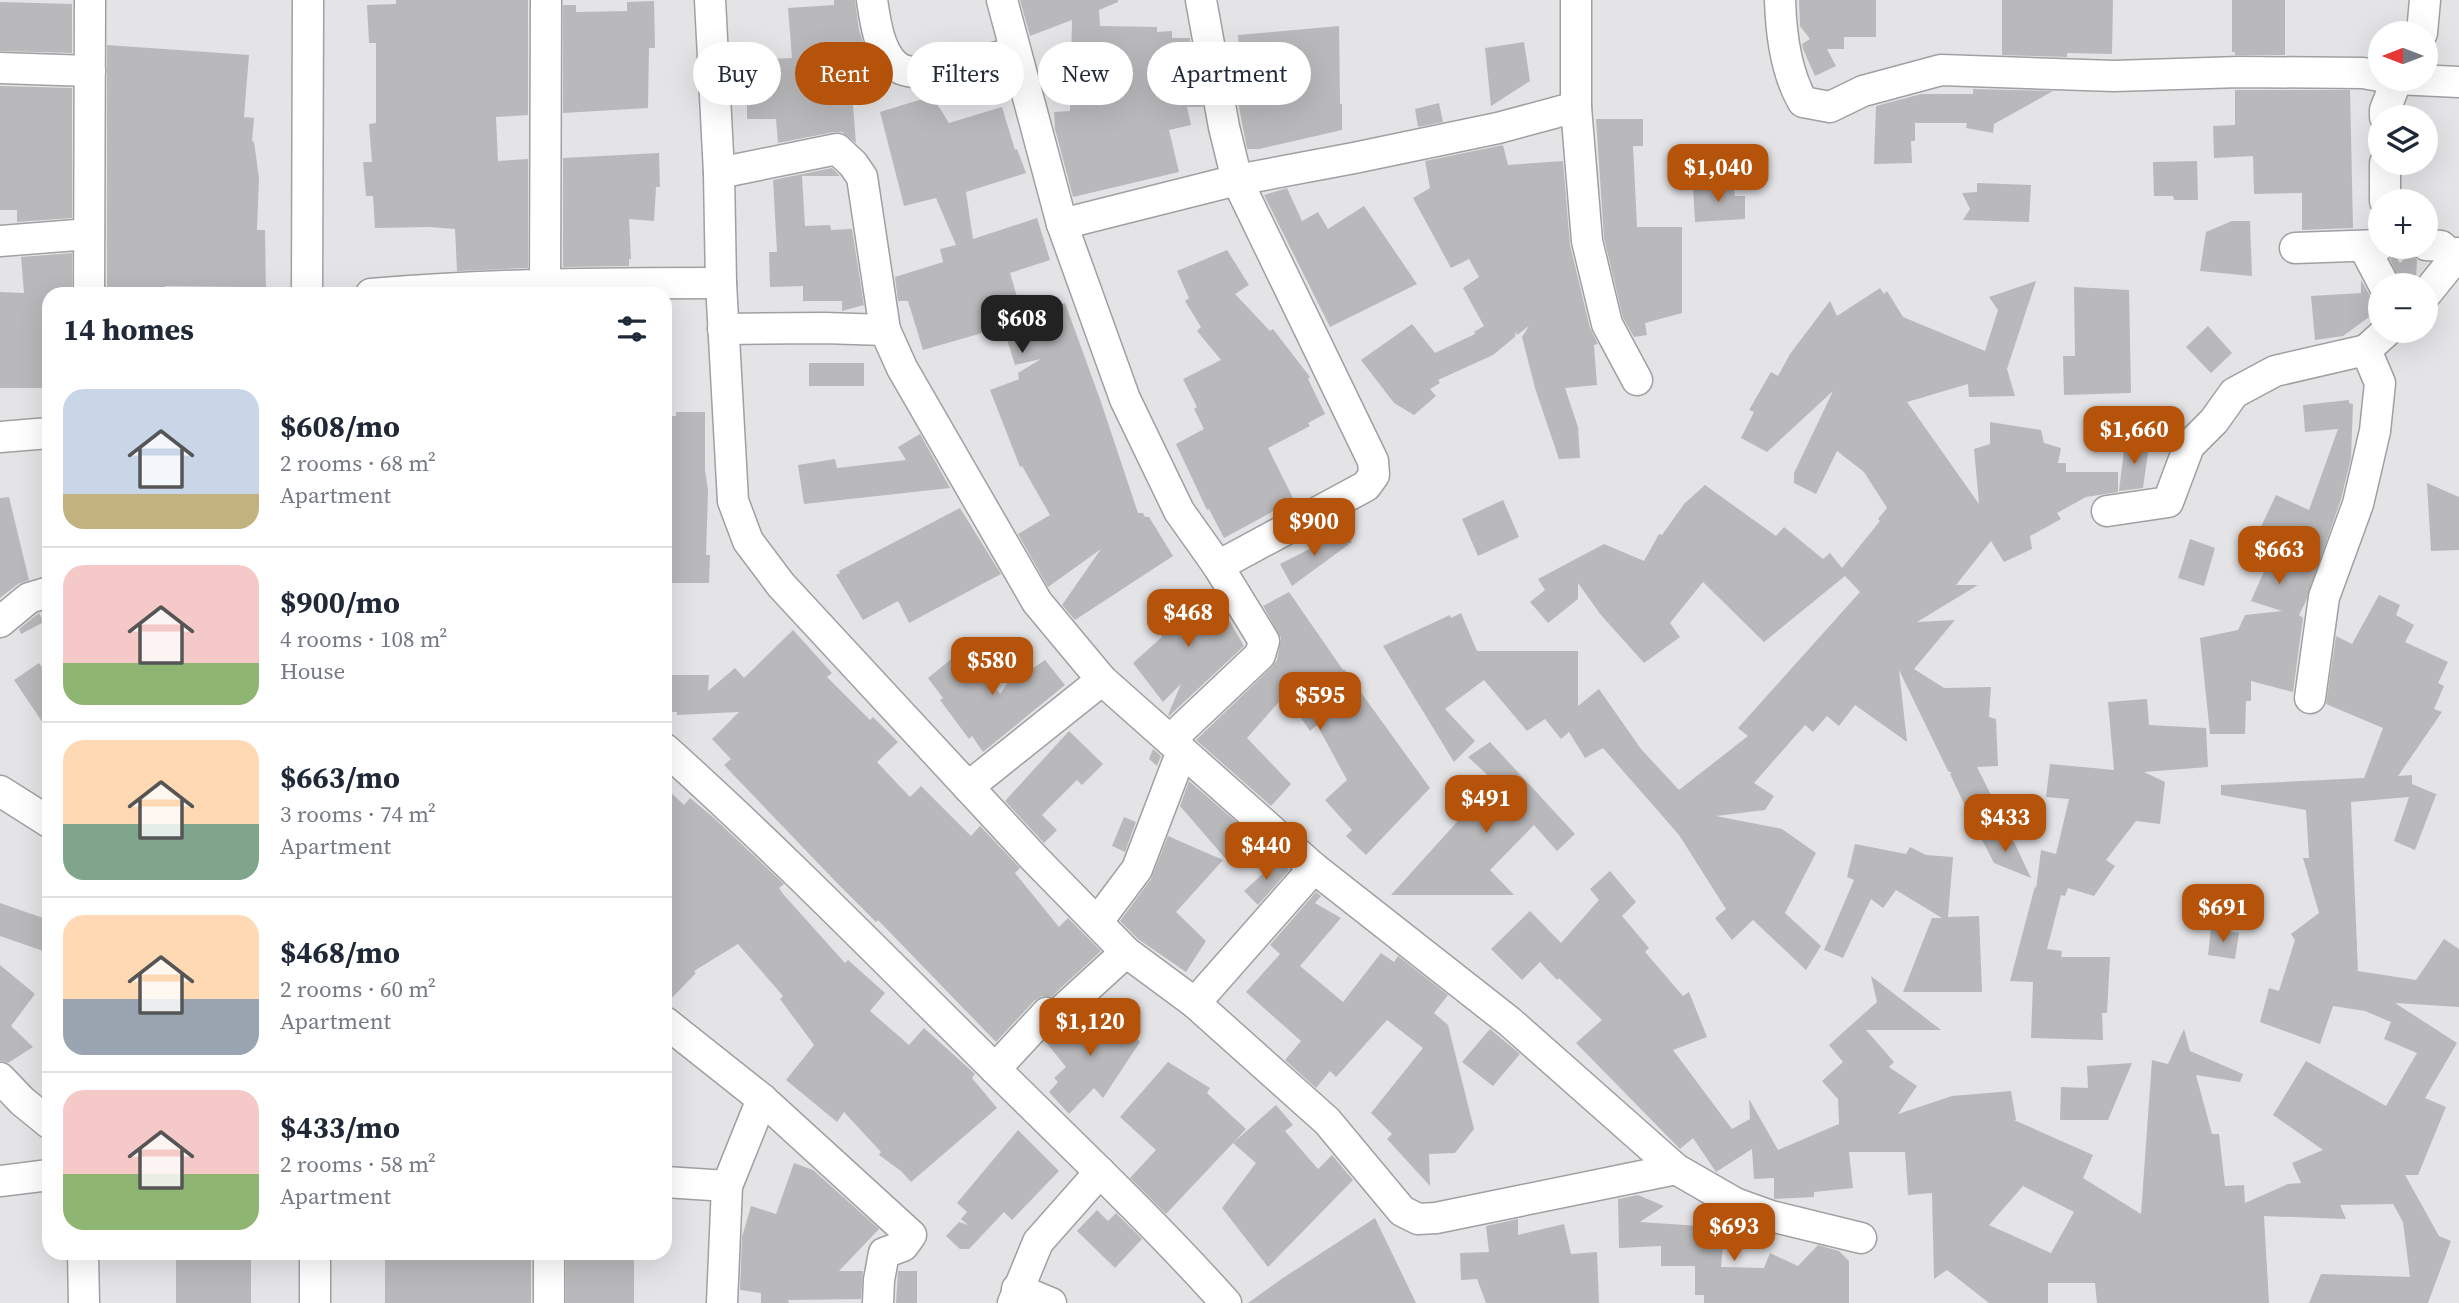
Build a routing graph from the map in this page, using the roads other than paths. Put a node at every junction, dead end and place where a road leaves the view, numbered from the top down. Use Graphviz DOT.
graph roads {
  1 [pos="90,0"];
  2 [pos="308,0"];
  3 [pos="546,0"];
  4 [pos="710,0"];
  5 [pos="873,0"];
  6 [pos="1002,0"];
  7 [pos="1200,0"];
  8 [pos="1576,0"];
  9 [pos="1780,0"];
  10 [pos="2425,0"];
  11 [pos="2423,21"];
  12 [pos="1012,42"];
  13 [pos="0,68"];
  14 [pos="90,71"];
  15 [pos="907,72"];
  16 [pos="2368,74"];
  17 [pos="2438,81"];
  18 [pos="2459,82"];
  19 [pos="1024,88"];
  20 [pos="1576,107"];
  21 [pos="719,173"];
  22 [pos="1237,180"];
  23 [pos="1062,224"];
  24 [pos="89,234"];
  25 [pos="0,241"];
  26 [pos="2368,246"];
  27 [pos="2438,246"];
  28 [pos="2295,248"];
  29 [pos="2457,255"];
  30 [pos="2438,279"];
  31 [pos="721,283"];
  32 [pos="89,287"];
  33 [pos="307,287"];
  34 [pos="447,287"];
  35 [pos="502,287"];
  36 [pos="545,287"];
  37 [pos="580,287"];
  38 [pos="723,329"];
  39 [pos="885,330"];
  40 [pos="2368,342"];
  41 [pos="2376,343"];
  42 [pos="1637,380"];
  43 [pos="42,434"];
  44 [pos="0,437"];
  45 [pos="2107,511"];
  46 [pos="1218,566"];
  47 [pos="42,594"];
  48 [pos="0,622"];
  49 [pos="1102,680"];
  50 [pos="2310,698"];
  51 [pos="1176,745"];
  52 [pos="672,755"];
  53 [pos="968,788"];
  54 [pos="0,791"];
  55 [pos="42,817"];
  56 [pos="1314,868"];
  57 [pos="1098,921"];
  58 [pos="1126,952"];
  59 [pos="1195,1003"];
  60 [pos="672,1028"];
  61 [pos="995,1069"];
  62 [pos="0,1079"];
  63 [pos="762,1100"];
  64 [pos="42,1117"];
  65 [pos="1676,1169"];
  66 [pos="1100,1172"];
  67 [pos="42,1176"];
  68 [pos="0,1181"];
  69 [pos="672,1182"];
  70 [pos="727,1186"];
  71 [pos="1861,1238"];
  72 [pos="83,1260"];
  73 [pos="315,1260"];
  74 [pos="549,1260"];
  75 [pos="1015,1296"];
  76 [pos="84,1303"];
  77 [pos="315,1303"];
  78 [pos="549,1303"];
  79 [pos="722,1303"];
  80 [pos="878,1303"];
  81 [pos="1051,1303"];
  82 [pos="1226,1303"];
  1 -- 14 [label="street"];
  2 -- 33 [label="street"];
  3 -- 36 [label="street"];
  4 -- 21 [label="street"];
  5 -- 15 [label="street"];
  6 -- 12 [label="street"];
  7 -- 22 [label="street"];
  8 -- 20 [label="street"];
  9 -- 16 [label="street"];
  10 -- 11 [label="street"];
  13 -- 14 [label="street"];
  14 -- 24 [label="street"];
  17 -- 18 [label="street"];
  19 -- 23 [label="street"];
  20 -- 22 [label="street"];
  20 -- 42 [label="street"];
  21 -- 31 [label="street"];
  21 -- 39 [label="street"];
  22 -- 23 [label="street"];
  22 -- 46 [label="street"];
  23 -- 46 [label="street"];
  24 -- 25 [label="street"];
  24 -- 32 [label="street"];
  26 -- 28 [label="street"];
  27 -- 29 [label="street"];
  29 -- 30 [label="street"];
  31 -- 37 [label="street"];
  31 -- 38 [label="street"];
  34 -- 35 [label="street"];
  38 -- 39 [label="street"];
  38 -- 53 [label="street"];
  39 -- 49 [label="street"];
  40 -- 45 [label="street"];
  41 -- 50 [label="street"];
  43 -- 44 [label="street"];
  46 -- 51 [label="street"];
  47 -- 48 [label="street"];
  49 -- 51 [label="street"];
  49 -- 53 [label="street"];
  51 -- 56 [label="street"];
  51 -- 57 [label="street"];
  52 -- 61 [label="street"];
  53 -- 57 [label="street"];
  54 -- 55 [label="street"];
  56 -- 59 [label="street"];
  56 -- 65 [label="street"];
  57 -- 58 [label="street"];
  58 -- 59 [label="street"];
  58 -- 61 [label="street"];
  59 -- 65 [label="street"];
  60 -- 63 [label="street"];
  61 -- 66 [label="street"];
  62 -- 64 [label="street"];
  63 -- 70 [label="street"];
  63 -- 80 [label="street"];
  65 -- 71 [label="street"];
  66 -- 75 [label="street"];
  66 -- 82 [label="street"];
  67 -- 68 [label="street"];
  69 -- 70 [label="street"];
  70 -- 79 [label="street"];
  72 -- 76 [label="street"];
  73 -- 77 [label="street"];
  74 -- 78 [label="street"];
  75 -- 81 [label="street"];
}
